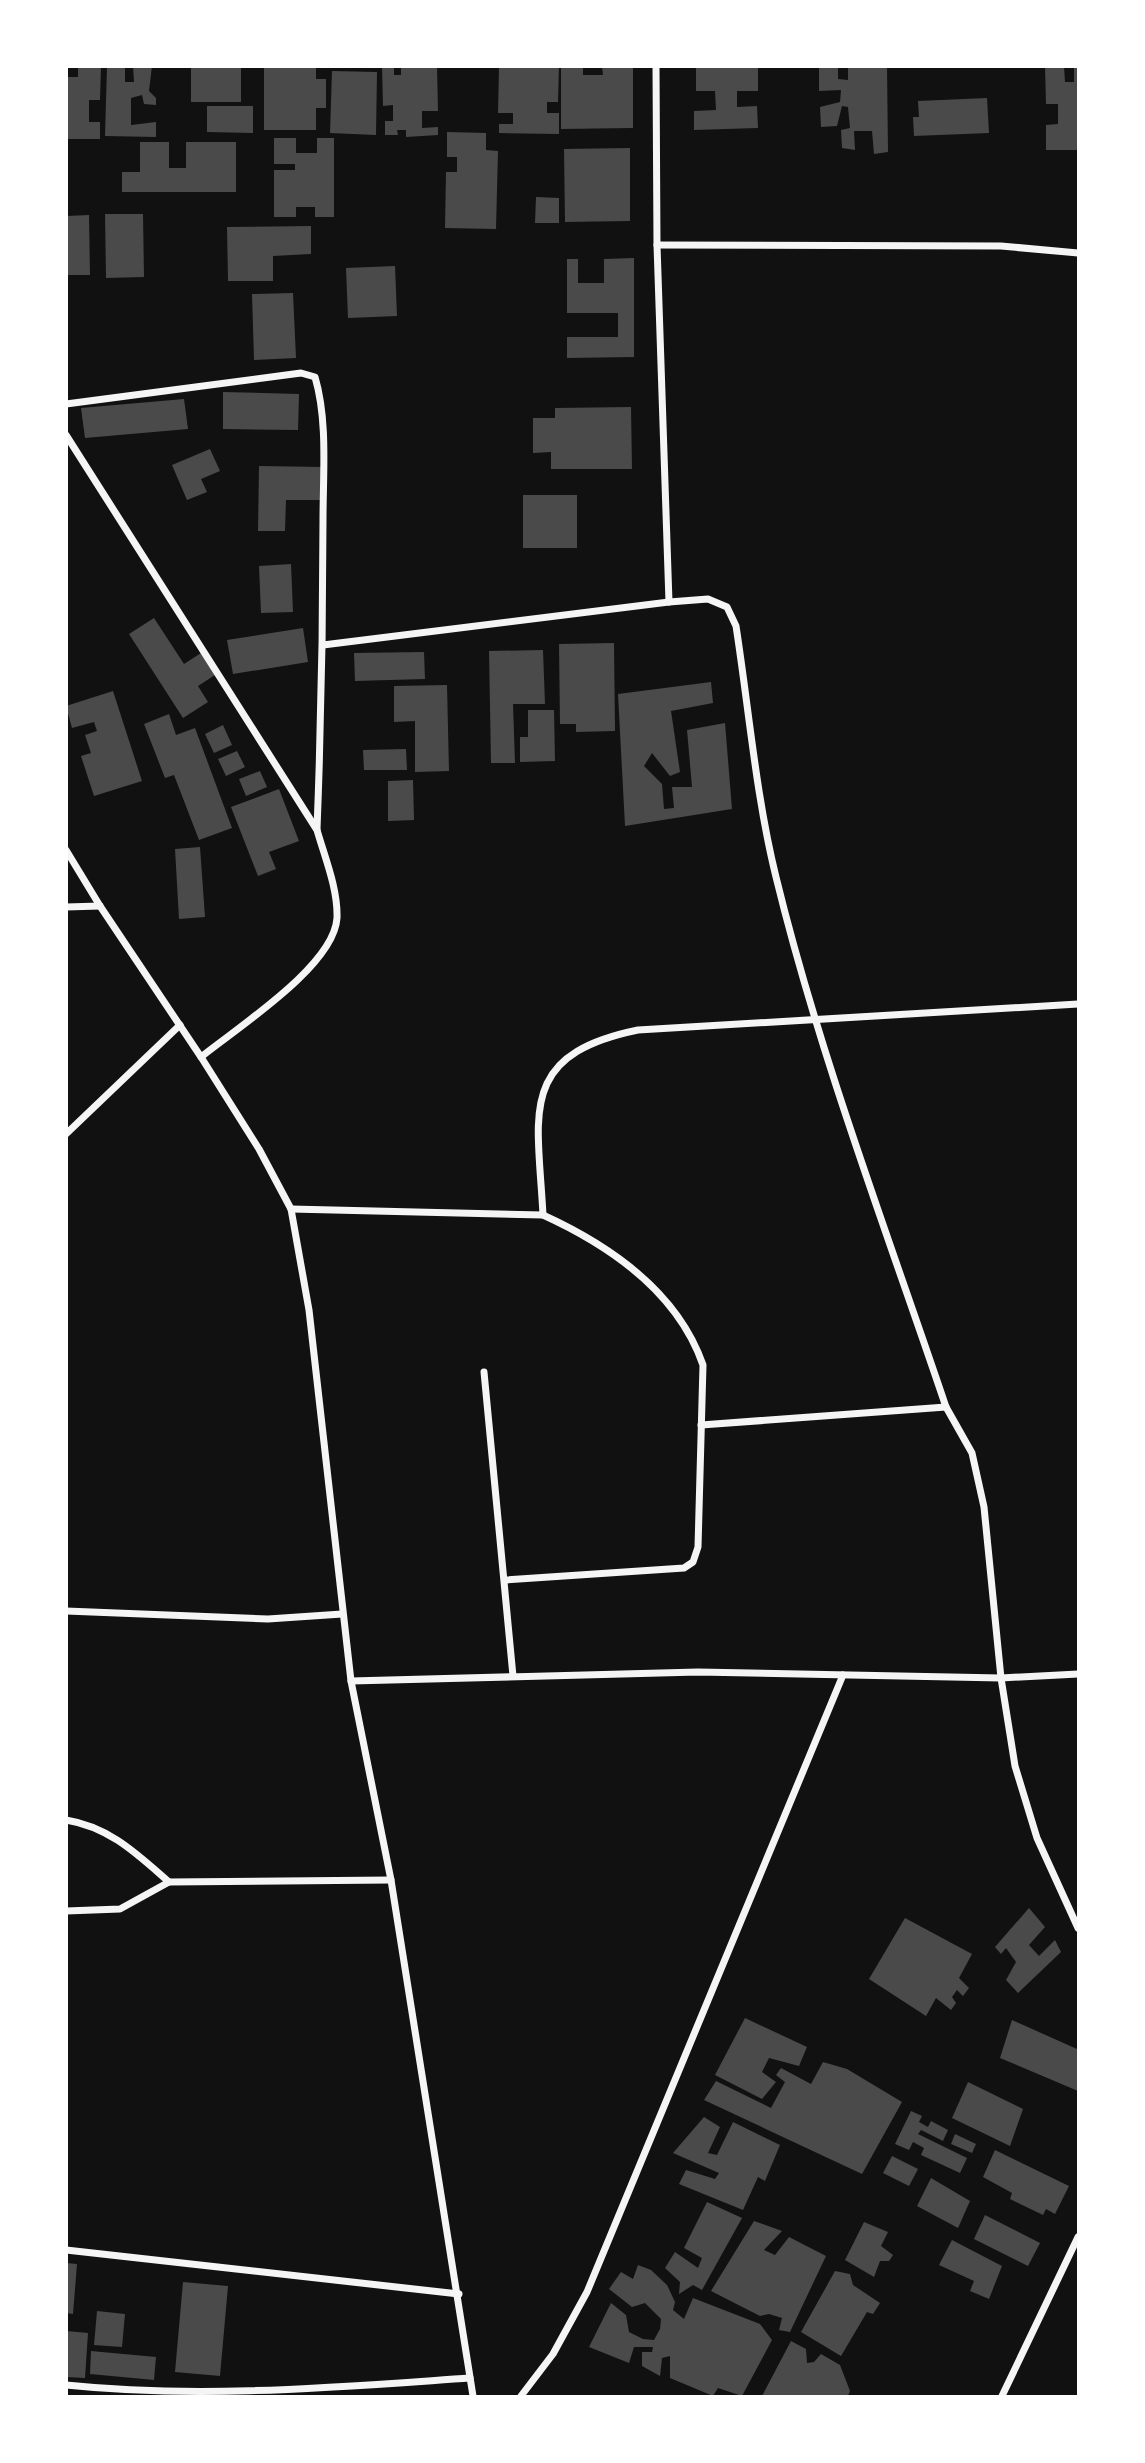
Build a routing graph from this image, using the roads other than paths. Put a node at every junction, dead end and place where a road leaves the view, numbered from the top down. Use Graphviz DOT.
graph roads {
  1 [pos="656,66"];
  2 [pos="657,244"];
  3 [pos="1079,253"];
  4 [pos="66,404"];
  5 [pos="66,435"];
  6 [pos="669,602"];
  7 [pos="323,645"];
  8 [pos="317,830"];
  9 [pos="66,850"];
  10 [pos="100,906"];
  11 [pos="66,907"];
  12 [pos="1079,1004"];
  13 [pos="816,1020"];
  14 [pos="180,1025"];
  15 [pos="201,1056"];
  16 [pos="66,1134"];
  17 [pos="291,1209"];
  18 [pos="543,1215"];
  19 [pos="484,1372"];
  20 [pos="946,1407"];
  21 [pos="701,1425"];
  22 [pos="505,1580"];
  23 [pos="66,1611"];
  24 [pos="342,1614"];
  25 [pos="843,1675"];
  26 [pos="1079,1675"];
  27 [pos="513,1676"];
  28 [pos="1001,1678"];
  29 [pos="351,1681"];
  30 [pos="66,1820"];
  31 [pos="391,1880"];
  32 [pos="169,1882"];
  33 [pos="66,1911"];
  34 [pos="1079,1928"];
  35 [pos="1079,2237"];
  36 [pos="66,2250"];
  37 [pos="459,2294"];
  38 [pos="470,2378"];
  39 [pos="66,2385"];
  40 [pos="474,2396"];
  41 [pos="521,2396"];
  42 [pos="1002,2396"];
  1 -- 2 [label="street"];
  2 -- 3 [label="street"];
  2 -- 6 [label="street"];
  4 -- 7 [label="street"];
  5 -- 8 [label="street"];
  6 -- 7 [label="street"];
  6 -- 13 [label="street"];
  7 -- 8 [label="street"];
  8 -- 15 [label="street"];
  9 -- 10 [label="street"];
  10 -- 11 [label="street"];
  10 -- 14 [label="street"];
  12 -- 13 [label="street"];
  13 -- 18 [label="street"];
  13 -- 20 [label="street"];
  14 -- 15 [label="street"];
  14 -- 16 [label="street"];
  15 -- 17 [label="street"];
  17 -- 18 [label="street"];
  17 -- 24 [label="street"];
  18 -- 21 [label="street"];
  19 -- 22 [label="street"];
  20 -- 21 [label="street"];
  20 -- 28 [label="street"];
  21 -- 22 [label="street"];
  22 -- 27 [label="street"];
  23 -- 24 [label="street"];
  24 -- 29 [label="street"];
  25 -- 27 [label="street"];
  25 -- 28 [label="street"];
  25 -- 41 [label="street"];
  26 -- 28 [label="street"];
  27 -- 29 [label="street"];
  28 -- 34 [label="street"];
  29 -- 31 [label="street"];
  30 -- 32 [label="street"];
  31 -- 32 [label="street"];
  31 -- 37 [label="street"];
  32 -- 33 [label="street"];
  35 -- 42 [label="street"];
  36 -- 37 [label="street"];
  37 -- 38 [label="street"];
  38 -- 39 [label="street"];
  38 -- 40 [label="street"];
}
